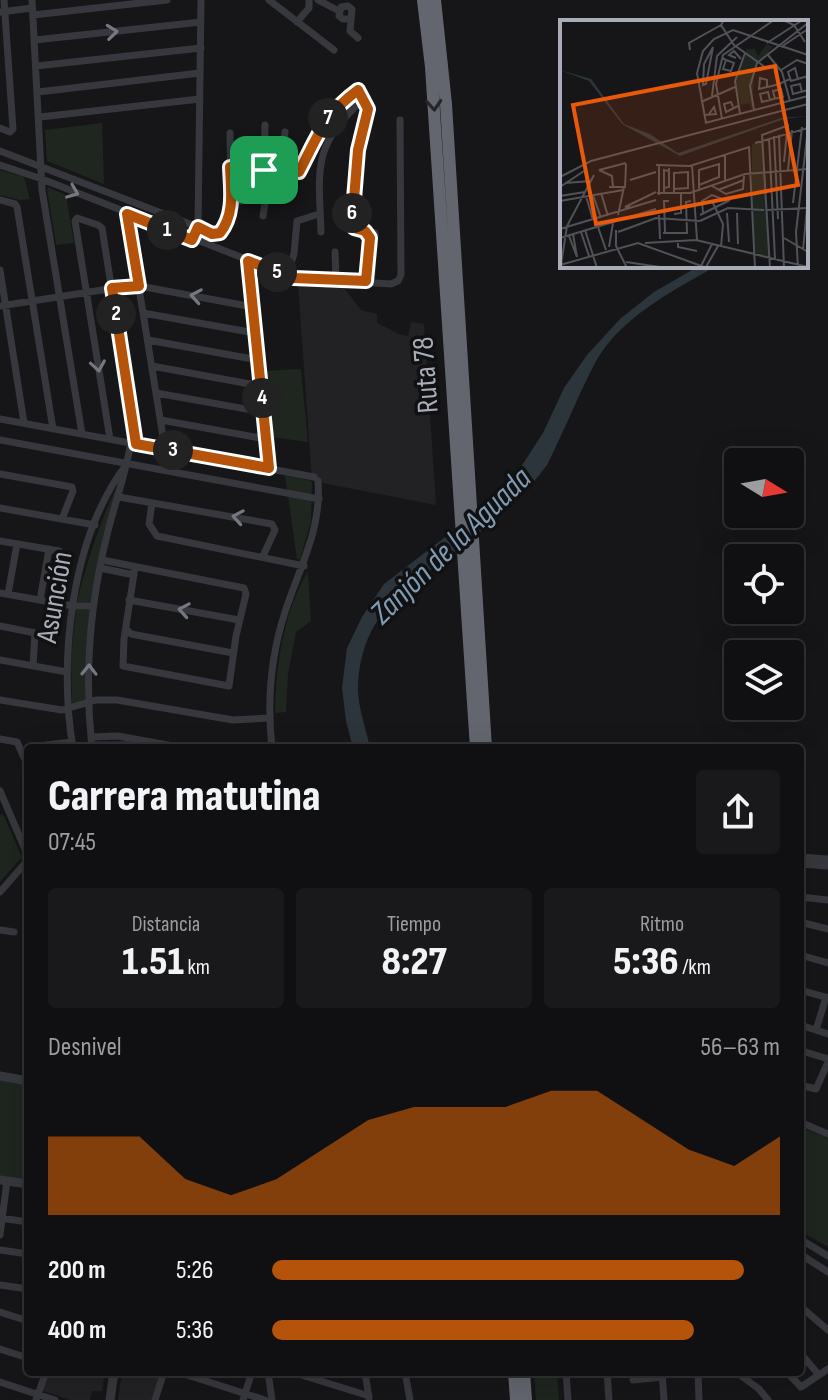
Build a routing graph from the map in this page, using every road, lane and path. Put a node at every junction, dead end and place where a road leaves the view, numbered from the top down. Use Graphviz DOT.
graph roads {
  1 [pos="4,0"];
  2 [pos="167,0"];
  3 [pos="201,0"];
  4 [pos="269,0"];
  5 [pos="309,0"];
  6 [pos="318,0"];
  7 [pos="423,0"];
  8 [pos="435,0"];
  9 [pos="32,8"];
  10 [pos="2,12"];
  11 [pos="201,22"];
  12 [pos="297,22"];
  13 [pos="358,38"];
  14 [pos="35,40"];
  15 [pos="201,48"];
  16 [pos="334,50"];
  17 [pos="36,66"];
  18 [pos="200,73"];
  19 [pos="38,92"];
  20 [pos="200,99"];
  21 [pos="363,100"];
  22 [pos="40,117"];
  23 [pos="400,120"];
  24 [pos="265,125"];
  25 [pos="0,128"];
  26 [pos="285,132"];
  27 [pos="230,133"];
  28 [pos="0,151"];
  29 [pos="0,165"];
  30 [pos="43,165"];
  31 [pos="230,167"];
  32 [pos="264,170"];
  33 [pos="280,171"];
  34 [pos="42,179"];
  35 [pos="0,200"];
  36 [pos="231,203"];
  37 [pos="127,214"];
  38 [pos="319,214"];
  39 [pos="263,216"];
  40 [pos="198,227"];
  41 [pos="321,232"];
  42 [pos="192,240"];
  43 [pos="335,252"];
  44 [pos="248,261"];
  45 [pos="0,270"];
  46 [pos="290,277"];
  47 [pos="336,279"];
  48 [pos="368,282"];
  49 [pos="139,286"];
  50 [pos="112,288"];
  51 [pos="87,292"];
  52 [pos="59,297"];
  53 [pos="32,301"];
  54 [pos="3,306"];
  55 [pos="253,307"];
  56 [pos="143,313"];
  57 [pos="255,333"];
  58 [pos="148,340"];
  59 [pos="258,360"];
  60 [pos="152,366"];
  61 [pos="261,386"];
  62 [pos="156,393"];
  63 [pos="263,412"];
  64 [pos="0,419"];
  65 [pos="161,420"];
  66 [pos="24,423"];
  67 [pos="53,429"];
  68 [pos="82,434"];
  69 [pos="110,439"];
  70 [pos="266,439"];
  71 [pos="0,440"];
  72 [pos="133,445"];
  73 [pos="165,449"];
  74 [pos="127,463"];
  75 [pos="269,468"];
  76 [pos="0,474"];
  77 [pos="119,497"];
  78 [pos="319,499"];
  79 [pos="152,503"];
  80 [pos="0,508"];
  81 [pos="465,512"];
  82 [pos="62,519"];
  83 [pos="95,525"];
  84 [pos="0,541"];
  85 [pos="17,544"];
  86 [pos="49,549"];
  87 [pos="59,551"];
  88 [pos="468,555"];
  89 [pos="263,556"];
  90 [pos="101,564"];
  91 [pos="304,566"];
  92 [pos="134,571"];
  93 [pos="4,593"];
  94 [pos="40,600"];
  95 [pos="129,600"];
  96 [pos="73,606"];
  97 [pos="93,606"];
  98 [pos="239,620"];
  99 [pos="0,626"];
  100 [pos="127,630"];
  101 [pos="233,653"];
  102 [pos="0,660"];
  103 [pos="33,666"];
  104 [pos="67,672"];
  105 [pos="0,700"];
  106 [pos="88,702"];
  107 [pos="68,709"];
  108 [pos="270,718"];
  109 [pos="0,739"];
  110 [pos="91,743"];
  111 [pos="72,744"];
  112 [pos="128,744"];
  113 [pos="272,744"];
  114 [pos="476,744"];
  115 [pos="486,744"];
  116 [pos="24,757"];
  117 [pos="0,791"];
  118 [pos="3,809"];
  119 [pos="24,850"];
  120 [pos="804,857"];
  121 [pos="828,859"];
  122 [pos="24,863"];
  123 [pos="804,864"];
  124 [pos="828,866"];
  125 [pos="0,892"];
  126 [pos="804,897"];
  127 [pos="828,900"];
  128 [pos="804,923"];
  129 [pos="0,929"];
  130 [pos="828,929"];
  131 [pos="14,932"];
  132 [pos="804,956"];
  133 [pos="828,963"];
  134 [pos="804,991"];
  135 [pos="827,997"];
  136 [pos="804,1026"];
  137 [pos="816,1030"];
  138 [pos="828,1034"];
  139 [pos="804,1052"];
  140 [pos="828,1060"];
  141 [pos="0,1076"];
  142 [pos="24,1080"];
  143 [pos="804,1086"];
  144 [pos="804,1124"];
  145 [pos="828,1134"];
  146 [pos="4,1181"];
  147 [pos="24,1184"];
  148 [pos="1,1218"];
  149 [pos="24,1221"];
  150 [pos="0,1235"];
  151 [pos="804,1241"];
  152 [pos="0,1250"];
  153 [pos="24,1253"];
  154 [pos="828,1256"];
  155 [pos="804,1257"];
  156 [pos="828,1272"];
  157 [pos="0,1285"];
  158 [pos="24,1288"];
  159 [pos="804,1309"];
  160 [pos="0,1312"];
  161 [pos="24,1320"];
  162 [pos="828,1330"];
  163 [pos="0,1349"];
  164 [pos="24,1357"];
  165 [pos="804,1358"];
  166 [pos="828,1369"];
  167 [pos="819,1375"];
  168 [pos="45,1376"];
  169 [pos="113,1376"];
  170 [pos="163,1376"];
  171 [pos="189,1376"];
  172 [pos="251,1376"];
  173 [pos="269,1376"];
  174 [pos="304,1376"];
  175 [pos="366,1376"];
  176 [pos="406,1376"];
  177 [pos="514,1376"];
  178 [pos="524,1376"];
  179 [pos="566,1376"];
  180 [pos="607,1376"];
  181 [pos="656,1376"];
  182 [pos="662,1376"];
  183 [pos="698,1376"];
  184 [pos="741,1376"];
  185 [pos="791,1376"];
  186 [pos="633,1380"];
  187 [pos="0,1382"];
  188 [pos="37,1397"];
  189 [pos="244,1397"];
  190 [pos="369,1398"];
  191 [pos="158,1399"];
  192 [pos="55,1400"];
  193 [pos="110,1400"];
  194 [pos="265,1400"];
  195 [pos="272,1400"];
  196 [pos="410,1400"];
  197 [pos="516,1400"];
  198 [pos="526,1400"];
  199 [pos="568,1400"];
  200 [pos="609,1400"];
  201 [pos="664,1400"];
  202 [pos="699,1400"];
  203 [pos="768,1400"];
  1 -- 10 [label="street"];
  2 -- 9 [label="street"];
  3 -- 11 [label="street"];
  4 -- 12 [label="street"];
  5 -- 12 [label="street"];
  6 -- 13 [label="street"];
  7 -- 81 [label="highway, Ruta 78, one-way"];
  8 -- 81 [label="highway, Ruta 78"];
  9 -- 10 [label="street"];
  9 -- 14 [label="street"];
  10 -- 25 [label="street"];
  14 -- 11 [label="street, one-way"];
  11 -- 15 [label="street"];
  12 -- 16 [label="street"];
  14 -- 17 [label="street"];
  15 -- 17 [label="street"];
  15 -- 18 [label="street"];
  17 -- 19 [label="street"];
  18 -- 19 [label="street"];
  18 -- 20 [label="street"];
  19 -- 22 [label="street"];
  20 -- 22 [label="street"];
  20 -- 40 [label="street"];
  21 -- 33 [label="street"];
  21 -- 38 [label="street"];
  21 -- 48 [label="street"];
  22 -- 30 [label="street"];
  23 -- 48 [label="street"];
  24 -- 32 [label="street"];
  26 -- 33 [label="street"];
  27 -- 31 [label="street"];
  28 -- 30 [label="street"];
  29 -- 34 [label="street"];
  30 -- 34 [label="street"];
  30 -- 40 [label="street"];
  31 -- 32 [label="street"];
  31 -- 36 [label="street"];
  32 -- 33 [label="street"];
  34 -- 37 [label="street, one-way"];
  34 -- 52 [label="street"];
  35 -- 53 [label="street"];
  36 -- 39 [label="street"];
  36 -- 40 [label="street"];
  37 -- 42 [label="street"];
  37 -- 49 [label="street"];
  38 -- 41 [label="street"];
  38 -- 46 [label="street"];
  40 -- 42 [label="street"];
  42 -- 44 [label="street"];
  43 -- 47 [label="street"];
  44 -- 46 [label="street"];
  44 -- 55 [label="street"];
  45 -- 54 [label="street"];
  46 -- 47 [label="street"];
  47 -- 48 [label="street"];
  49 -- 50 [label="street"];
  55 -- 49 [label="street, one-way"];
  49 -- 56 [label="street"];
  50 -- 51 [label="street"];
  50 -- 51 [label="street, Asunción"];
  50 -- 72 [label="street, Asunción"];
  51 -- 52 [label="street"];
  51 -- 69 [label="street, one-way"];
  52 -- 53 [label="street"];
  52 -- 68 [label="street"];
  53 -- 54 [label="street"];
  53 -- 67 [label="street"];
  54 -- 66 [label="street"];
  55 -- 57 [label="street"];
  56 -- 57 [label="street"];
  56 -- 58 [label="street"];
  57 -- 59 [label="street"];
  58 -- 59 [label="street"];
  58 -- 60 [label="street"];
  59 -- 61 [label="street"];
  60 -- 61 [label="street"];
  60 -- 62 [label="street"];
  61 -- 63 [label="street"];
  62 -- 63 [label="street"];
  62 -- 65 [label="street"];
  63 -- 70 [label="street"];
  64 -- 66 [label="street"];
  65 -- 70 [label="street"];
  65 -- 73 [label="street"];
  66 -- 67 [label="street"];
  67 -- 68 [label="street"];
  68 -- 69 [label="street"];
  69 -- 72 [label="street"];
  70 -- 75 [label="street"];
  71 -- 74 [label="street"];
  72 -- 73 [label="street"];
  72 -- 74 [label="street, Asunción"];
  73 -- 75 [label="street"];
  74 -- 77 [label="street, Asunción"];
  74 -- 78 [label="street"];
  74 -- 83 [label="street, Asunción"];
  75 -- 78 [label="street"];
  76 -- 82 [label="street"];
  77 -- 79 [label="street"];
  77 -- 90 [label="street, Asunción"];
  78 -- 91 [label="street"];
  79 -- 89 [label="street"];
  89 -- 79 [label="street, one-way"];
  80 -- 82 [label="street"];
  81 -- 88 [label="highway, Ruta 78"];
  82 -- 83 [label="street"];
  83 -- 96 [label="street, Asunción"];
  84 -- 85 [label="street"];
  85 -- 86 [label="street"];
  85 -- 93 [label="street"];
  86 -- 87 [label="street"];
  86 -- 94 [label="street"];
  88 -- 114 [label="highway, Ruta 78"];
  88 -- 115 [label="highway, Ruta 78"];
  89 -- 91 [label="street"];
  90 -- 92 [label="street"];
  90 -- 97 [label="street, Asunción"];
  91 -- 108 [label="street"];
  92 -- 95 [label="street"];
  92 -- 98 [label="street"];
  93 -- 94 [label="street"];
  94 -- 96 [label="street"];
  98 -- 95 [label="street, one-way"];
  95 -- 100 [label="street"];
  96 -- 97 [label="street"];
  96 -- 104 [label="street, Asunción"];
  106 -- 97 [label="street, Asunción, one-way"];
  98 -- 101 [label="street"];
  99 -- 103 [label="street"];
  100 -- 101 [label="street"];
  100 -- 101 [label="street"];
  102 -- 103 [label="street"];
  103 -- 104 [label="street"];
  104 -- 107 [label="street, Asunción"];
  105 -- 107 [label="street"];
  106 -- 107 [label="street"];
  106 -- 108 [label="street"];
  106 -- 110 [label="street, Asunción"];
  107 -- 111 [label="street, Asunción"];
  108 -- 113 [label="street"];
  109 -- 116 [label="street"];
  110 -- 112 [label="street"];
  117 -- 118 [label="street"];
  118 -- 119 [label="street"];
  120 -- 121 [label="street"];
  122 -- 125 [label="street"];
  123 -- 124 [label="street"];
  126 -- 127 [label="street"];
  128 -- 130 [label="street"];
  129 -- 131 [label="street"];
  132 -- 133 [label="street"];
  134 -- 135 [label="street"];
  135 -- 137 [label="street"];
  136 -- 137 [label="street"];
  137 -- 138 [label="street"];
  139 -- 140 [label="street"];
  140 -- 143 [label="street"];
  141 -- 142 [label="street"];
  144 -- 145 [label="street"];
  146 -- 147 [label="street"];
  146 -- 148 [label="street"];
  148 -- 149 [label="street"];
  148 -- 150 [label="street"];
  151 -- 154 [label="street"];
  152 -- 153 [label="street"];
  155 -- 156 [label="street"];
  157 -- 158 [label="street"];
  159 -- 162 [label="street"];
  160 -- 161 [label="street"];
  163 -- 164 [label="street"];
  165 -- 167 [label="street"];
  166 -- 167 [label="street"];
  167 -- 185 [label="street"];
  168 -- 188 [label="street"];
  169 -- 193 [label="street"];
  170 -- 191 [label="street"];
  171 -- 189 [label="street"];
  172 -- 189 [label="street"];
  173 -- 195 [label="street"];
  174 -- 190 [label="street"];
  175 -- 190 [label="street"];
  176 -- 196 [label="street"];
  177 -- 197 [label="highway"];
  178 -- 198 [label="highway"];
  179 -- 199 [label="street"];
  180 -- 200 [label="street"];
  181 -- 186 [label="street"];
  182 -- 201 [label="street"];
  183 -- 202 [label="street"];
  184 -- 203 [label="street"];
  187 -- 188 [label="street"];
  188 -- 192 [label="street"];
  189 -- 194 [label="street"];
}
